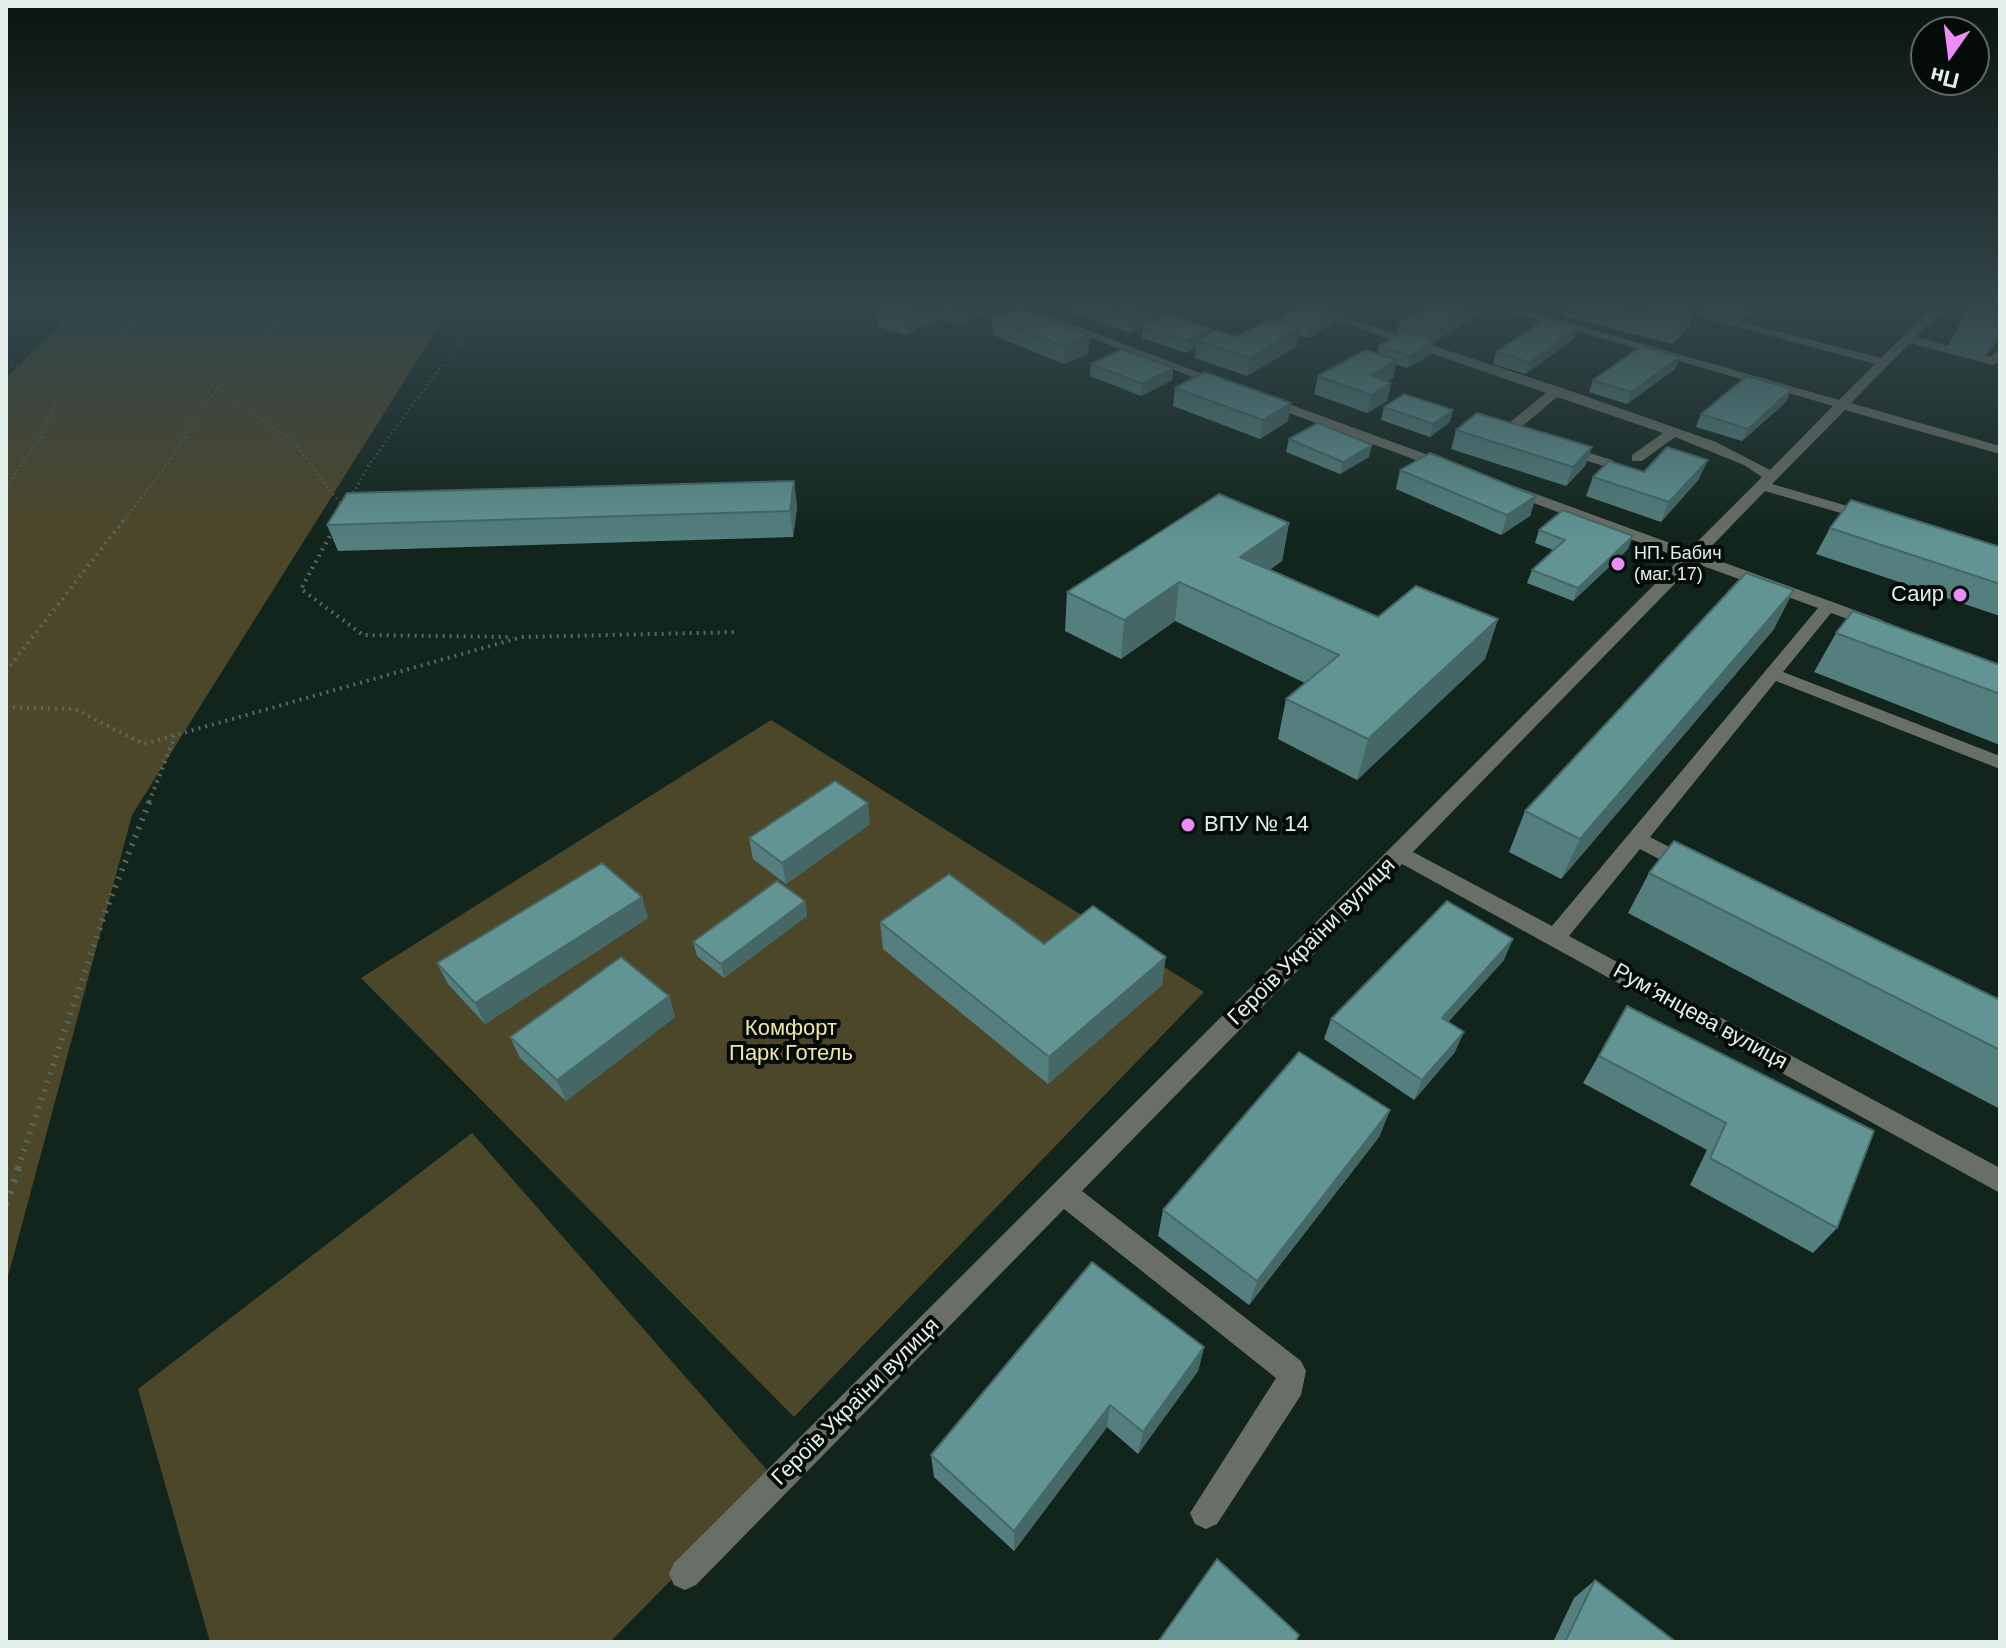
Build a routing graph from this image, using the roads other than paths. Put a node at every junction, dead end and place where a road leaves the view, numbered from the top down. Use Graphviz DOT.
graph roads {
  1 [pos="1227,385"];
  2 [pos="1539,385"];
  3 [pos="1781,385"];
  4 [pos="1863,385"];
  5 [pos="1557,391"];
  6 [pos="1844,404"];
  7 [pos="1673,432"];
  8 [pos="2000,450"];
  9 [pos="1637,458"];
  10 [pos="1607,463"];
  11 [pos="1468,474"];
  12 [pos="1767,482"];
  13 [pos="1498,485"];
  14 [pos="1881,521"];
  15 [pos="1692,557"];
  16 [pos="1828,606"];
  17 [pos="1885,627"];
  18 [pos="1773,674"];
  19 [pos="2000,763"];
  20 [pos="1637,839"];
  21 [pos="1399,853"];
  22 [pos="1707,875"];
  23 [pos="1555,938"];
  24 [pos="2000,1181"];
  25 [pos="1064,1193"];
  26 [pos="1206,1513"];
  27 [pos="685,1574"];
  1 -- 11 [label="street"];
  2 -- 5 [label="street"];
  3 -- 6 [label="street"];
  4 -- 6 [label="street, Героїв України вулиця"];
  5 -- 7 [label="street"];
  5 -- 10 [label="street"];
  6 -- 8 [label="street"];
  6 -- 12 [label="street, Героїв України вулиця"];
  7 -- 9 [label="street"];
  7 -- 12 [label="street"];
  12 -- 14 [label="street"];
  12 -- 15 [label="street, Героїв України вулиця"];
  13 -- 15 [label="street"];
  15 -- 16 [label="street"];
  15 -- 21 [label="street, Героїв України вулиця"];
  16 -- 17 [label="street"];
  16 -- 18 [label="street"];
  18 -- 19 [label="street"];
  18 -- 20 [label="street"];
  20 -- 22 [label="street"];
  20 -- 23 [label="street"];
  21 -- 23 [label="street, Рум’янцева вулиця"];
  21 -- 25 [label="street, Героїв України вулиця"];
  23 -- 24 [label="street, Рум’янцева вулиця"];
  25 -- 26 [label="street"];
  25 -- 27 [label="street, Героїв України вулиця"];
}
